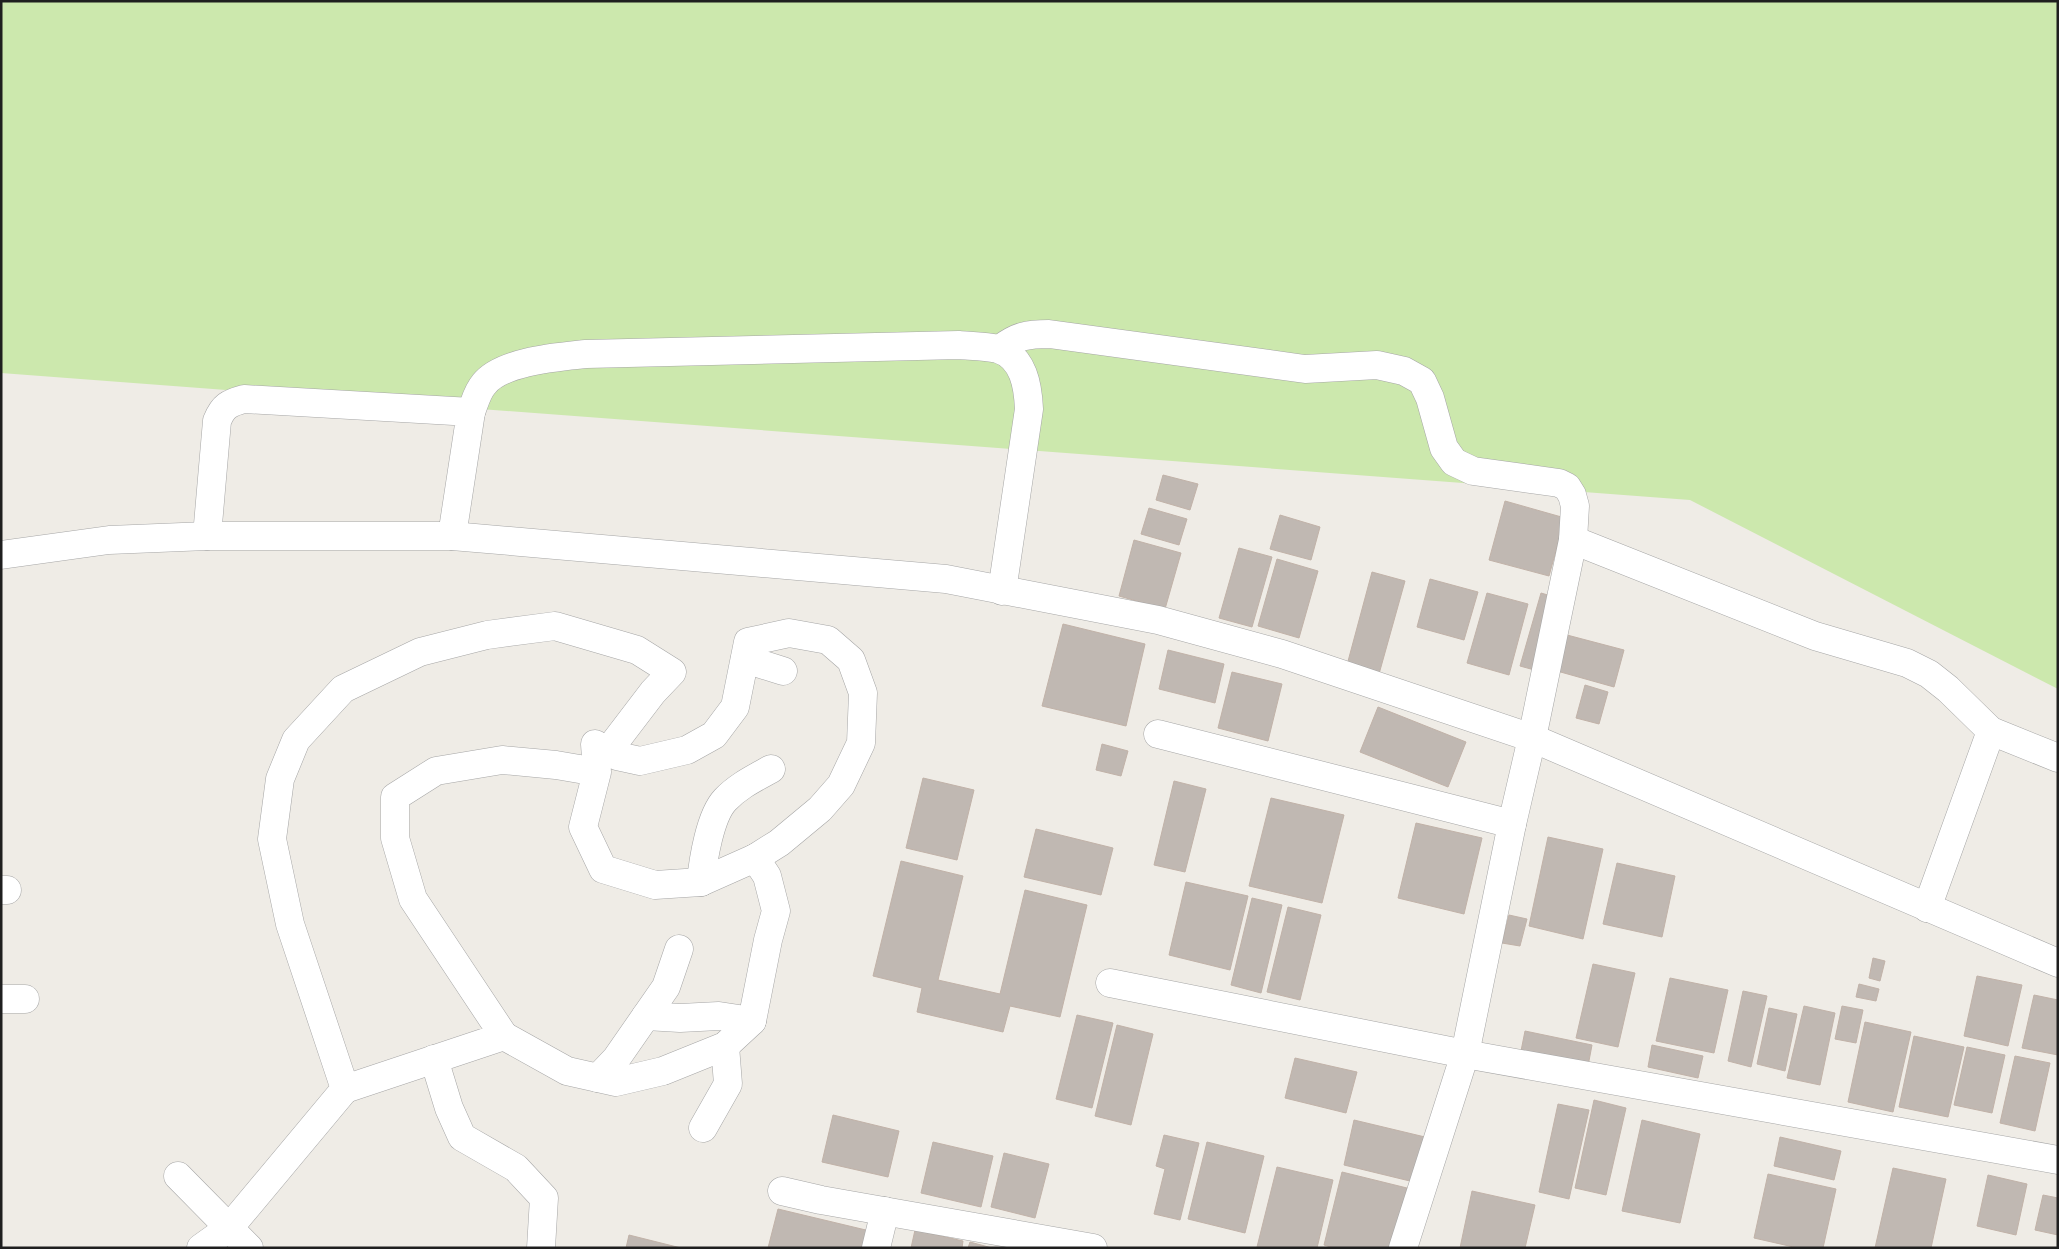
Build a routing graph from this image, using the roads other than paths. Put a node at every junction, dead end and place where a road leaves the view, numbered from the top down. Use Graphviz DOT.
graph roads {
  1 [pos="1000,349"];
  2 [pos="471,412"];
  3 [pos="207,536"];
  4 [pos="452,536"];
  5 [pos="1573,540"];
  6 [pos="1,555"];
  7 [pos="1002,591"];
  8 [pos="746,659"];
  9 [pos="783,671"];
  10 [pos="1991,731"];
  11 [pos="1158,734"];
  12 [pos="1532,738"];
  13 [pos="2058,758"];
  14 [pos="613,766"];
  15 [pos="770,769"];
  16 [pos="1512,824"];
  17 [pos="755,858"];
  18 [pos="701,882"];
  19 [pos="1927,908"];
  20 [pos="679,949"];
  21 [pos="2058,963"];
  22 [pos="1110,983"];
  23 [pos="646,1016"];
  24 [pos="752,1021"];
  25 [pos="504,1036"];
  26 [pos="725,1046"];
  27 [pos="1466,1054"];
  28 [pos="434,1060"];
  29 [pos="598,1078"];
  30 [pos="345,1089"];
  31 [pos="703,1128"];
  32 [pos="2058,1160"];
  33 [pos="178,1176"];
  34 [pos="782,1191"];
  35 [pos="885,1211"];
  36 [pos="229,1228"];
  37 [pos="202,1248"];
  38 [pos="249,1248"];
  39 [pos="540,1248"];
  40 [pos="876,1248"];
  41 [pos="1093,1248"];
  42 [pos="1403,1248"];
  1 -- 2 [label="street"];
  1 -- 5 [label="street"];
  1 -- 7 [label="street"];
  2 -- 3 [label="street"];
  2 -- 4 [label="street"];
  3 -- 4 [label="street"];
  3 -- 6 [label="street"];
  4 -- 7 [label="street"];
  5 -- 10 [label="street"];
  5 -- 12 [label="street"];
  7 -- 12 [label="street"];
  8 -- 9 [label="street"];
  8 -- 14 [label="street"];
  8 -- 17 [label="street"];
  10 -- 13 [label="street"];
  10 -- 19 [label="street"];
  11 -- 16 [label="street"];
  12 -- 16 [label="street"];
  12 -- 19 [label="street"];
  14 -- 18 [label="street"];
  14 -- 25 [label="street"];
  14 -- 30 [label="street"];
  15 -- 18 [label="street"];
  16 -- 27 [label="street"];
  17 -- 18 [label="street"];
  17 -- 24 [label="street"];
  19 -- 21 [label="street"];
  20 -- 23 [label="street"];
  22 -- 27 [label="street"];
  23 -- 24 [label="street"];
  23 -- 29 [label="street"];
  24 -- 26 [label="street"];
  25 -- 28 [label="street"];
  25 -- 29 [label="street"];
  26 -- 29 [label="street"];
  26 -- 31 [label="street"];
  27 -- 32 [label="street"];
  27 -- 42 [label="street"];
  28 -- 30 [label="street"];
  28 -- 39 [label="street"];
  30 -- 36 [label="street"];
  33 -- 36 [label="street"];
  34 -- 35 [label="street"];
  35 -- 40 [label="street"];
  35 -- 41 [label="street"];
  36 -- 37 [label="street"];
  36 -- 38 [label="street"];
}
